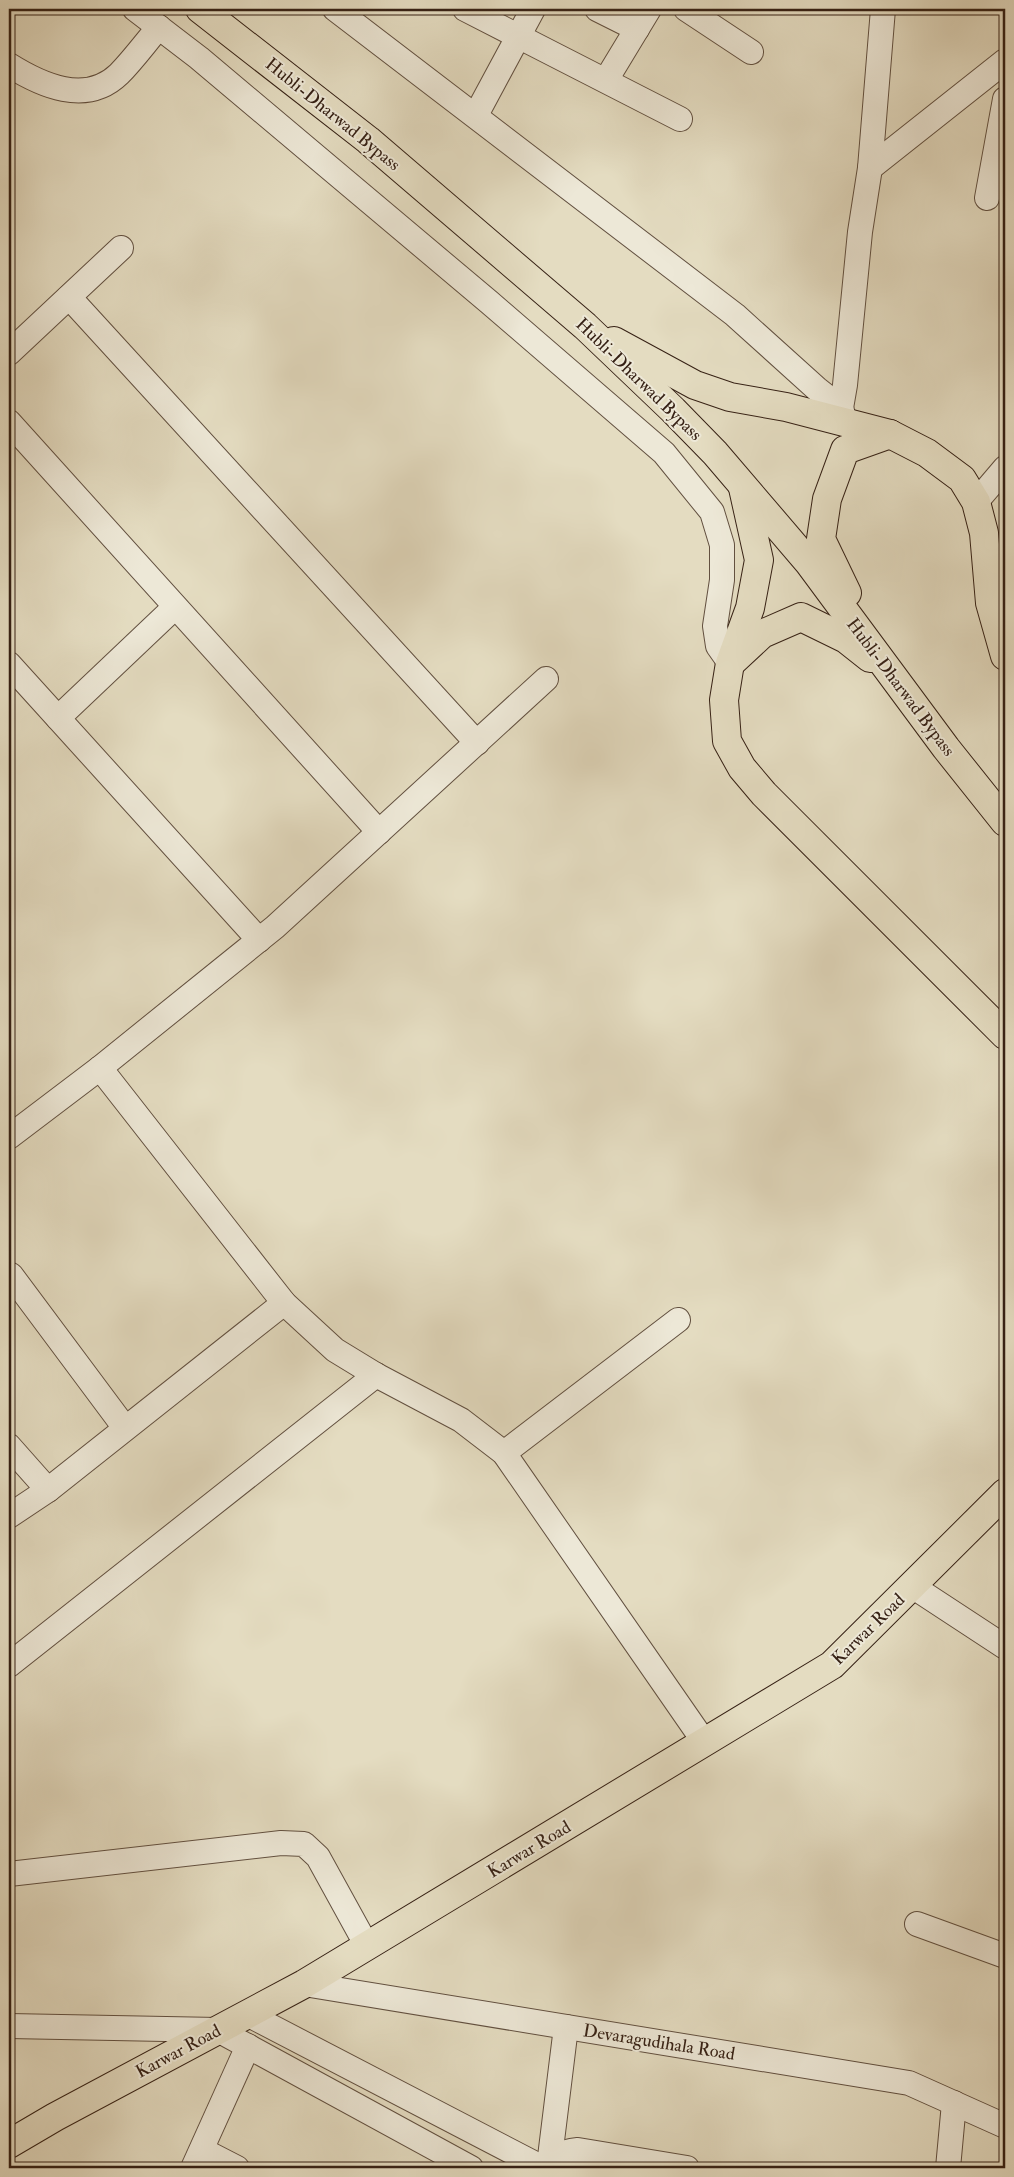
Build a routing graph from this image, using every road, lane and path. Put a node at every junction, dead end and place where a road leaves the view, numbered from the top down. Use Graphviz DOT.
graph roads {
  1 [pos="135,9"];
  2 [pos="200,9"];
  3 [pos="336,9"];
  4 [pos="465,9"];
  5 [pos="533,9"];
  6 [pos="597,9"];
  7 [pos="649,9"];
  8 [pos="686,9"];
  9 [pos="883,9"];
  10 [pos="159,27"];
  11 [pos="637,29"];
  12 [pos="519,35"];
  13 [pos="751,52"];
  14 [pos="1005,61"];
  15 [pos="9,65"];
  16 [pos="606,80"];
  17 [pos="1005,99"];
  18 [pos="476,115"];
  19 [pos="680,119"];
  20 [pos="870,168"];
  21 [pos="987,198"];
  22 [pos="121,248"];
  23 [pos="69,297"];
  24 [pos="585,326"];
  25 [pos="9,353"];
  26 [pos="843,414"];
  27 [pos="9,422"];
  28 [pos="890,434"];
  29 [pos="1005,468"];
  30 [pos="742,484"];
  31 [pos="976,502"];
  32 [pos="997,576"];
  33 [pos="176,607"];
  34 [pos="1005,656"];
  35 [pos="730,663"];
  36 [pos="9,664"];
  37 [pos="546,679"];
  38 [pos="896,680"];
  39 [pos="58,718"];
  40 [pos="477,742"];
  41 [pos="1005,822"];
  42 [pos="379,832"];
  43 [pos="259,940"];
  44 [pos="1005,1035"];
  45 [pos="100,1068"];
  46 [pos="9,1136"];
  47 [pos="11,1276"];
  48 [pos="284,1303"];
  49 [pos="678,1320"];
  50 [pos="395,1385"];
  51 [pos="125,1428"];
  52 [pos="9,1446"];
  53 [pos="504,1453"];
  54 [pos="48,1490"];
  55 [pos="1005,1493"];
  56 [pos="9,1516"];
  57 [pos="912,1586"];
  58 [pos="1005,1647"];
  59 [pos="9,1665"];
  60 [pos="705,1743"];
  61 [pos="9,1874"];
  62 [pos="917,1924"];
  63 [pos="367,1946"];
  64 [pos="1005,1956"];
  65 [pos="304,1984"];
  66 [pos="247,2014"];
  67 [pos="9,2026"];
  68 [pos="566,2027"];
  69 [pos="218,2030"];
  70 [pos="248,2046"];
  71 [pos="954,2103"];
  72 [pos="1005,2126"];
  73 [pos="9,2144"];
  74 [pos="197,2159"];
  75 [pos="544,2165"];
  76 [pos="238,2168"];
  77 [pos="471,2168"];
  78 [pos="687,2168"];
  79 [pos="948,2168"];
  1 -- 10 [label="street"];
  2 -- 24 [label="highway, Hubli-Dharwad Bypass"];
  3 -- 18 [label="street"];
  4 -- 12 [label="street"];
  5 -- 12 [label="street"];
  6 -- 11 [label="street"];
  7 -- 11 [label="street"];
  8 -- 13 [label="street"];
  9 -- 20 [label="street"];
  10 -- 15 [label="street"];
  10 -- 35 [label="street"];
  11 -- 16 [label="street"];
  12 -- 16 [label="street"];
  12 -- 18 [label="street"];
  14 -- 20 [label="street"];
  16 -- 19 [label="street"];
  17 -- 21 [label="street"];
  18 -- 26 [label="street"];
  20 -- 26 [label="street"];
  22 -- 23 [label="street"];
  23 -- 25 [label="street"];
  23 -- 40 [label="street"];
  24 -- 26 [label="highway"];
  24 -- 30 [label="highway, Hubli-Dharwad Bypass"];
  26 -- 28 [label="highway"];
  27 -- 33 [label="street"];
  28 -- 31 [label="highway"];
  28 -- 38 [label="highway"];
  29 -- 31 [label="street"];
  30 -- 35 [label="highway"];
  30 -- 38 [label="highway, Hubli-Dharwad Bypass"];
  31 -- 32 [label="highway"];
  32 -- 34 [label="highway"];
  33 -- 39 [label="street"];
  33 -- 42 [label="street"];
  35 -- 38 [label="highway"];
  35 -- 44 [label="highway"];
  36 -- 39 [label="street"];
  37 -- 40 [label="street"];
  38 -- 41 [label="highway, Hubli-Dharwad Bypass"];
  39 -- 43 [label="street"];
  40 -- 42 [label="street"];
  42 -- 43 [label="street"];
  43 -- 45 [label="street"];
  45 -- 46 [label="street"];
  45 -- 48 [label="street"];
  47 -- 51 [label="street"];
  48 -- 50 [label="street"];
  48 -- 51 [label="street"];
  49 -- 53 [label="street"];
  50 -- 53 [label="street"];
  50 -- 59 [label="street"];
  51 -- 54 [label="street"];
  52 -- 54 [label="street"];
  53 -- 60 [label="street"];
  54 -- 56 [label="street"];
  55 -- 57 [label="highway, Karwar Road"];
  57 -- 58 [label="street"];
  57 -- 60 [label="highway, Karwar Road"];
  60 -- 63 [label="highway, Karwar Road"];
  61 -- 63 [label="street"];
  62 -- 64 [label="street"];
  63 -- 65 [label="highway, Karwar Road"];
  65 -- 66 [label="highway, Karwar Road"];
  65 -- 68 [label="street, Devaragudihala Road"];
  66 -- 69 [label="highway, Karwar Road"];
  66 -- 75 [label="street"];
  67 -- 69 [label="street"];
  68 -- 71 [label="street, Devaragudihala Road"];
  68 -- 75 [label="street"];
  69 -- 70 [label="street"];
  69 -- 73 [label="highway, Karwar Road"];
  70 -- 74 [label="street"];
  70 -- 77 [label="street"];
  71 -- 72 [label="street, Devaragudihala Road"];
  71 -- 79 [label="street"];
  74 -- 76 [label="street"];
  75 -- 78 [label="street"];
}
